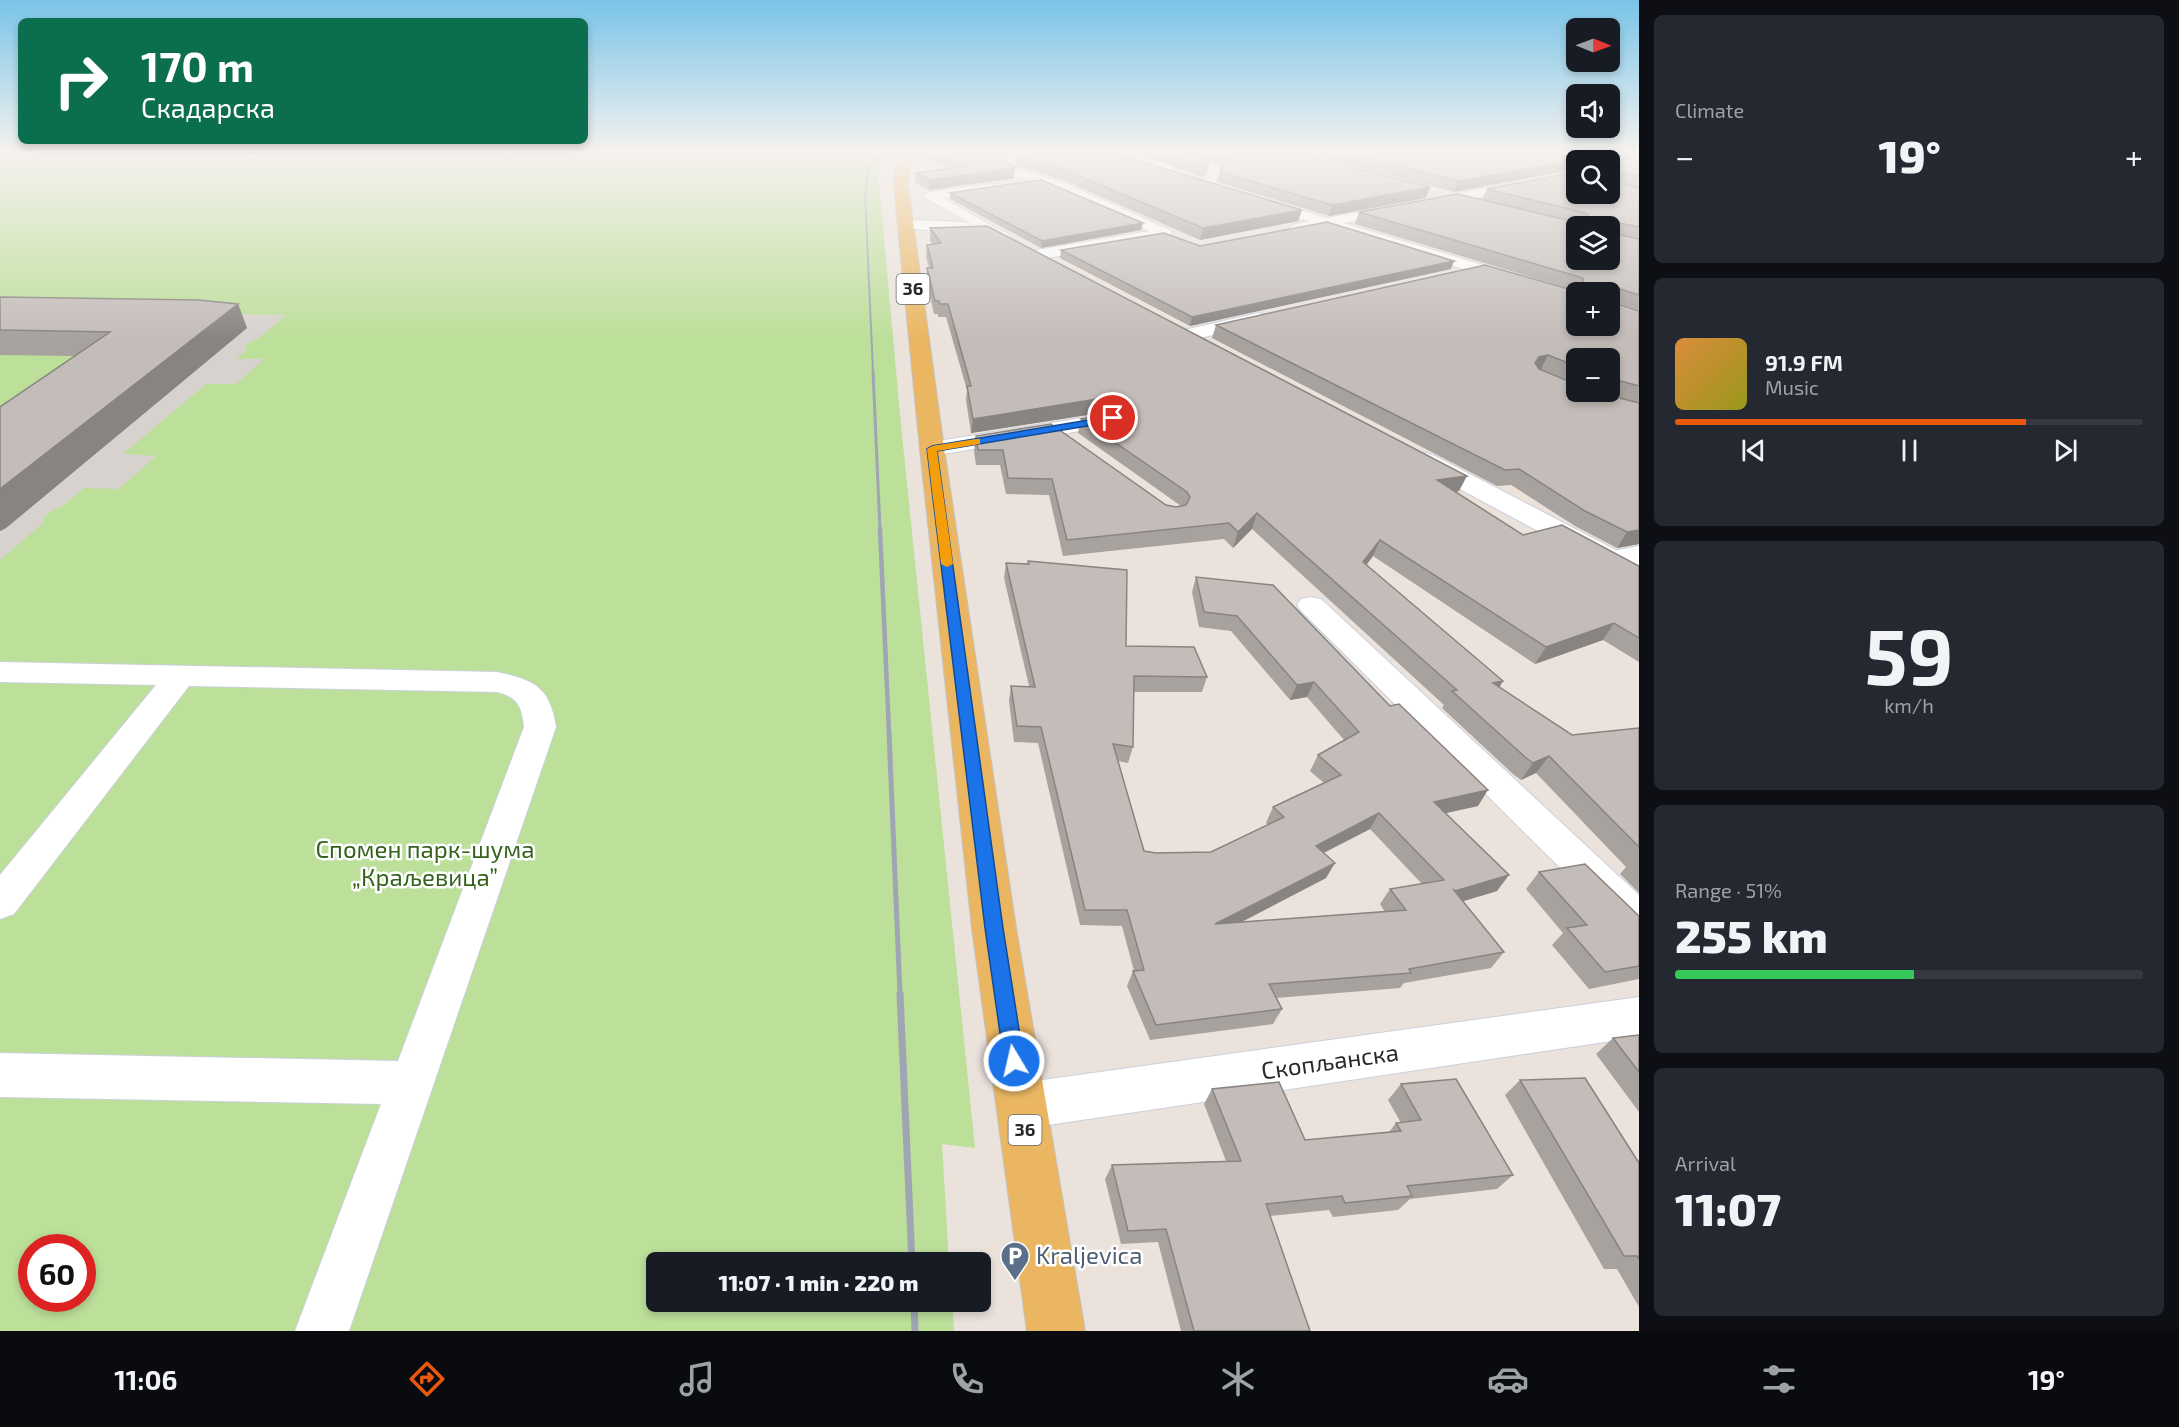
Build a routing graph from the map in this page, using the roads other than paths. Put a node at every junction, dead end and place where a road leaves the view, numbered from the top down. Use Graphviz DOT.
graph roads {
  1 [pos="905,215"];
  2 [pos="963,215"];
  3 [pos="1122,215"];
  4 [pos="1302,215"];
  5 [pos="1367,215"];
  6 [pos="1327,223"];
  7 [pos="906,229"];
  8 [pos="989,230"];
  9 [pos="1286,230"];
  10 [pos="1037,255"];
  11 [pos="1482,270"];
  12 [pos="1067,271"];
  13 [pos="1449,277"];
  14 [pos="1566,295"];
  15 [pos="1278,315"];
  16 [pos="1167,324"];
  17 [pos="1188,335"];
  18 [pos="1219,351"];
  19 [pos="1113,418"];
  20 [pos="1053,429"];
  21 [pos="1081,448"];
  22 [pos="932,449"];
  23 [pos="1405,450"];
  24 [pos="1639,554"];
  25 [pos="1612,560"];
  26 [pos="1639,573"];
  27 [pos="1311,605"];
  28 [pos="0,672"];
  29 [pos="181,675"];
  30 [pos="0,903"];
  31 [pos="1639,921"];
  32 [pos="1639,1017"];
  33 [pos="0,1075"];
  34 [pos="410,1083"];
  35 [pos="1021,1106"];
  36 [pos="322,1331"];
  37 [pos="1056,1331"];
  1 -- 7 [label="main road, 36"];
  2 -- 8 [label="street"];
  3 -- 10 [label="street"];
  4 -- 6 [label="street"];
  5 -- 6 [label="street"];
  6 -- 9 [label="street"];
  6 -- 11 [label="street"];
  7 -- 8 [label="street"];
  7 -- 22 [label="main road, 36"];
  8 -- 10 [label="street"];
  10 -- 12 [label="street"];
  11 -- 13 [label="street"];
  11 -- 14 [label="street"];
  15 -- 17 [label="street"];
  16 -- 17 [label="street"];
  17 -- 18 [label="street"];
  19 -- 20 [label="street"];
  20 -- 21 [label="street"];
  20 -- 22 [label="street"];
  22 -- 35 [label="main road, 36"];
  23 -- 25 [label="street"];
  24 -- 25 [label="street"];
  25 -- 26 [label="street"];
  27 -- 31 [label="street"];
  28 -- 29 [label="street"];
  29 -- 30 [label="street"];
  29 -- 34 [label="street"];
  32 -- 35 [label="street, Скопљанска"];
  33 -- 34 [label="street"];
  34 -- 36 [label="street"];
  35 -- 37 [label="main road, 36"];
}
